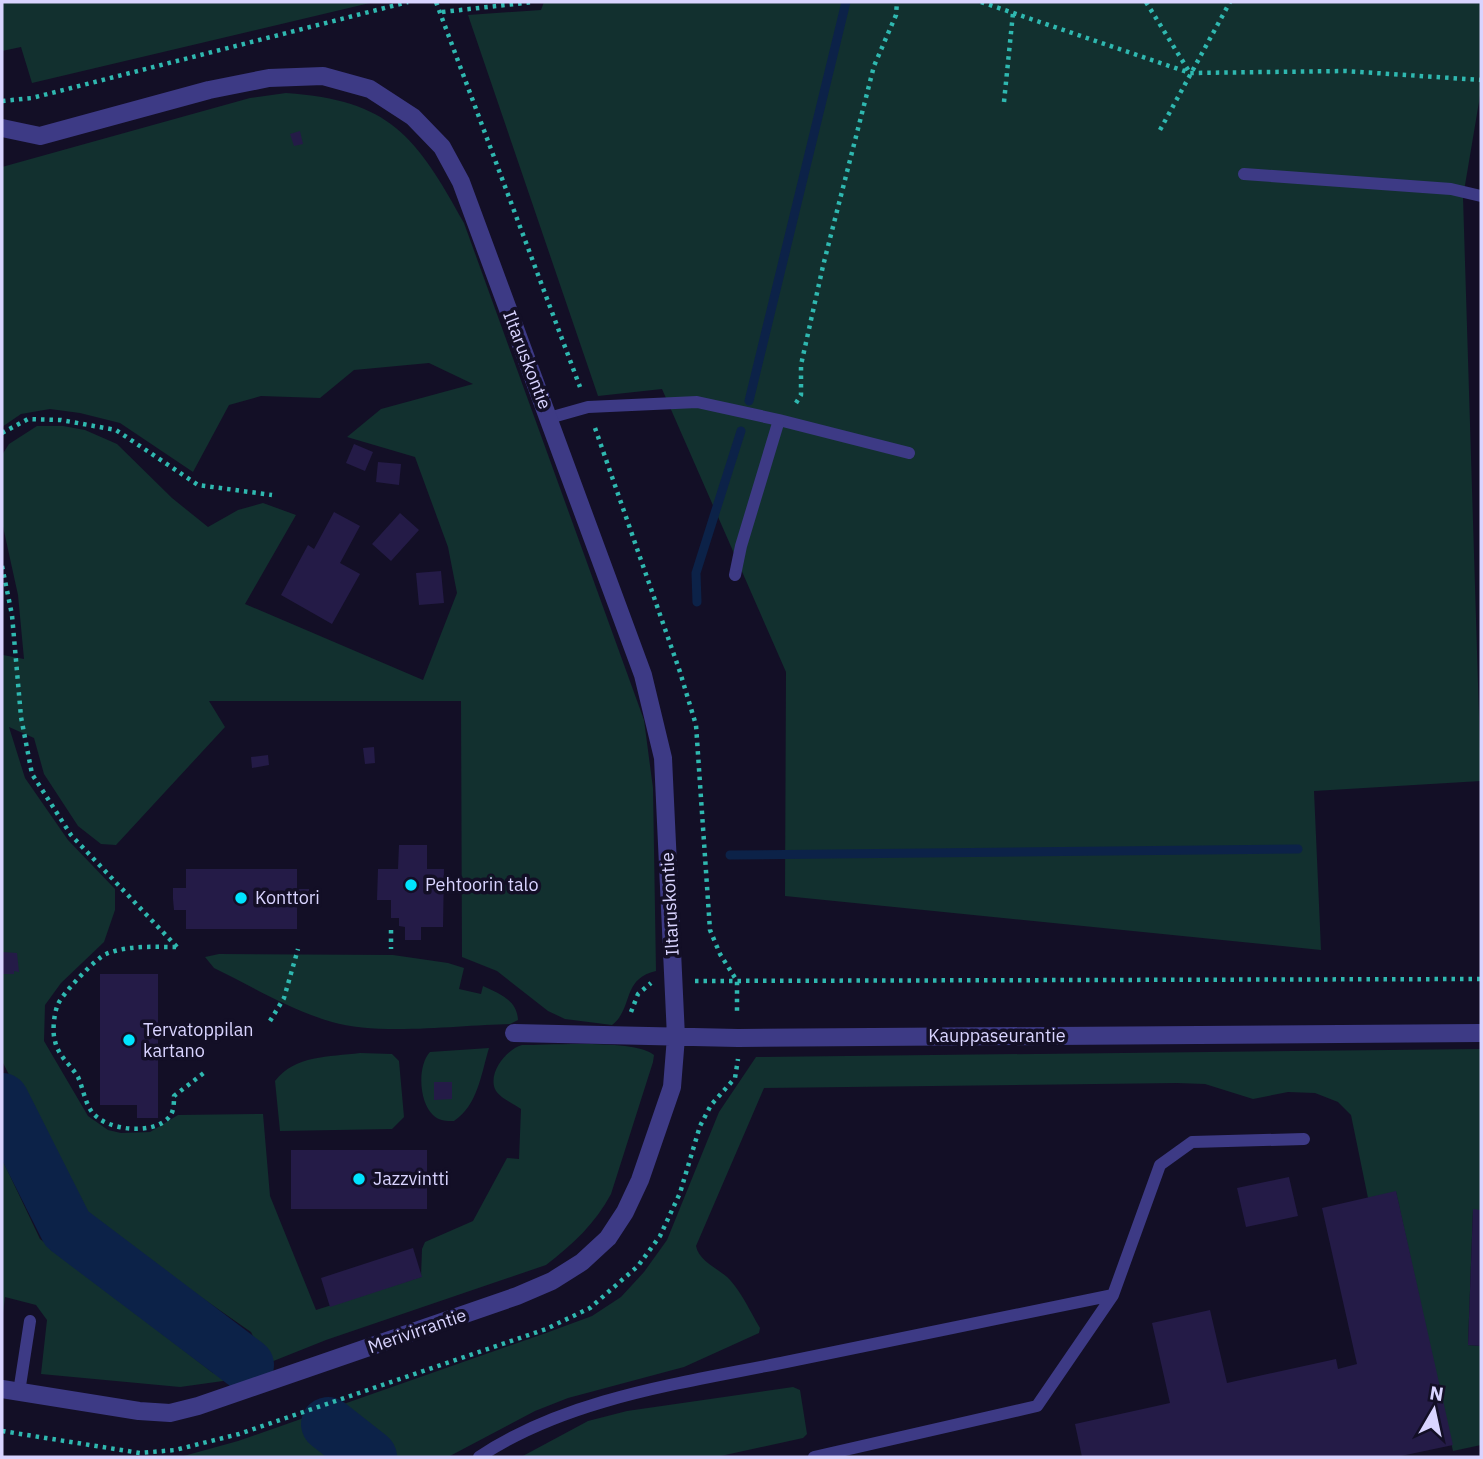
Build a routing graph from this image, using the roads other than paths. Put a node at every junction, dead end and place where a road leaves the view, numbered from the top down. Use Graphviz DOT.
graph roads {
  1 [pos="2,128"];
  2 [pos="1244,174"];
  3 [pos="1481,196"];
  4 [pos="549,418"];
  5 [pos="783,421"];
  6 [pos="909,453"];
  7 [pos="736,575"];
  8 [pos="514,1033"];
  9 [pos="1481,1033"];
  10 [pos="676,1037"];
  11 [pos="1304,1139"];
  12 [pos="1113,1295"];
  13 [pos="30,1321"];
  14 [pos="10,1391"];
  15 [pos="479,1457"];
  16 [pos="814,1457"];
  1 -- 4 [label="street, Iltaruskontie"];
  2 -- 3 [label="lane"];
  4 -- 5 [label="lane"];
  4 -- 10 [label="street, Iltaruskontie"];
  5 -- 6 [label="lane"];
  5 -- 7 [label="lane"];
  8 -- 10 [label="street, Kauppaseurantie"];
  9 -- 10 [label="street, Kauppaseurantie"];
  10 -- 14 [label="street, Merivirrantie"];
  11 -- 12 [label="lane"];
  12 -- 15 [label="lane"];
  12 -- 16 [label="lane"];
  13 -- 14 [label="lane"];
}
